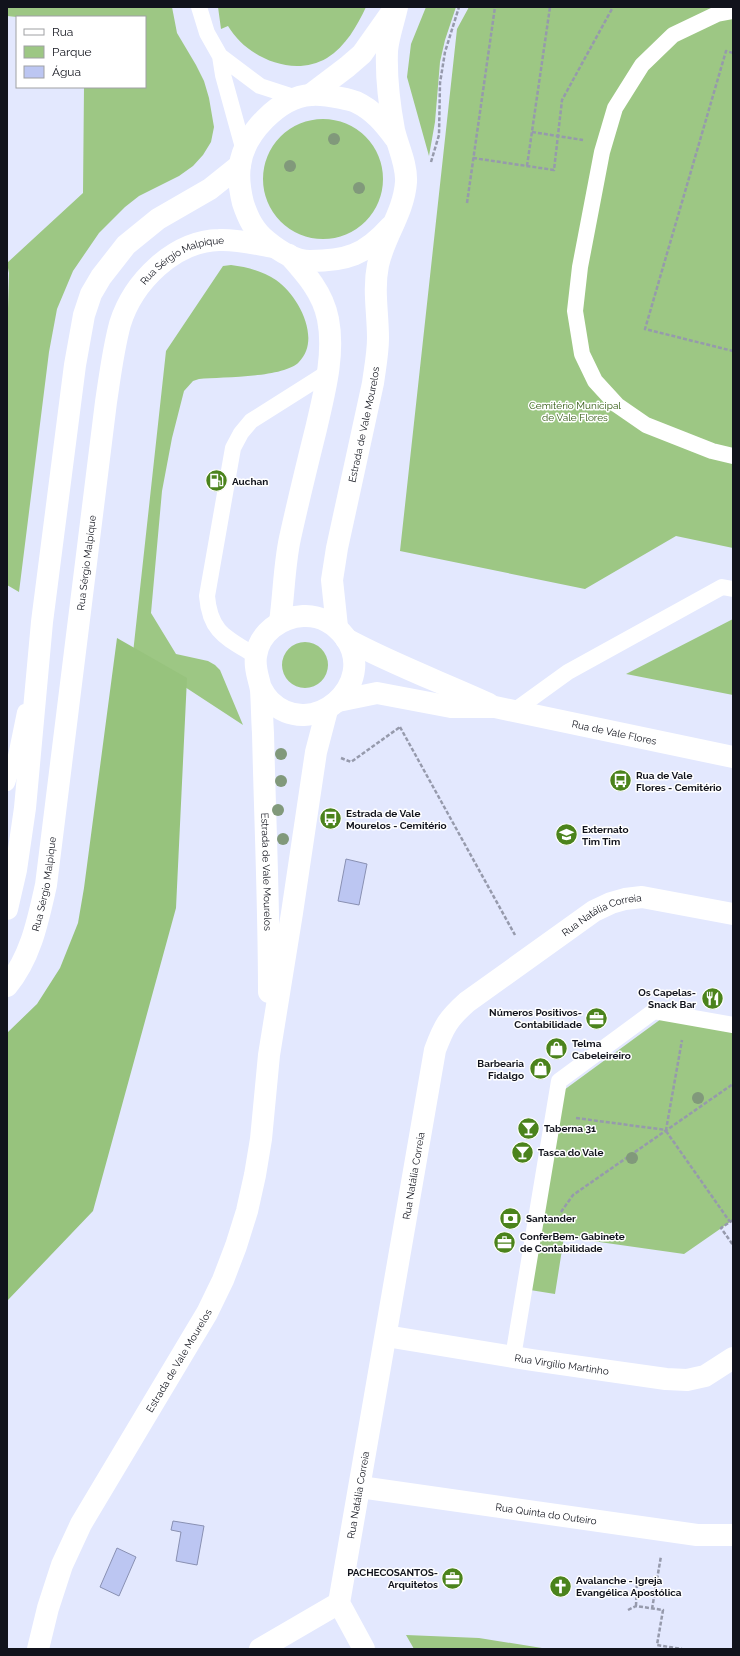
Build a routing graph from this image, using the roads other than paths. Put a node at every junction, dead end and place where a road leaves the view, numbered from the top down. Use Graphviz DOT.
graph roads {
  1 [pos="199,7"];
  2 [pos="396,7"];
  3 [pos="733,11"];
  4 [pos="220,56"];
  5 [pos="303,96"];
  6 [pos="396,139"];
  7 [pos="242,158"];
  8 [pos="393,223"];
  9 [pos="281,251"];
  10 [pos="327,373"];
  11 [pos="733,456"];
  12 [pos="733,589"];
  13 [pos="42,622"];
  14 [pos="280,622"];
  15 [pos="342,633"];
  16 [pos="256,656"];
  17 [pos="260,688"];
  18 [pos="332,706"];
  19 [pos="505,709"];
  20 [pos="733,757"];
  21 [pos="7,782"];
  22 [pos="7,909"];
  23 [pos="733,914"];
  24 [pos="7,986"];
  25 [pos="733,1025"];
  26 [pos="269,1056"];
  27 [pos="386,1336"];
  28 [pos="513,1357"];
  29 [pos="733,1358"];
  30 [pos="360,1487"];
  31 [pos="733,1535"];
  32 [pos="339,1603"];
  33 [pos="38,1649"];
  34 [pos="260,1649"];
  35 [pos="364,1649"];
  1 -- 4 [label="lane"];
  2 -- 5 [label="street, Estrada de Vale Mourelos"];
  2 -- 6 [label="street, Estrada de Vale Mourelos"];
  3 -- 11 [label="lane"];
  4 -- 5 [label="lane"];
  4 -- 7 [label="lane"];
  5 -- 6 [label="street, Estrada de Vale Mourelos"];
  5 -- 7 [label="street, Estrada de Vale Mourelos"];
  6 -- 8 [label="street, Estrada de Vale Mourelos"];
  7 -- 9 [label="street, Estrada de Vale Mourelos"];
  7 -- 13 [label="street"];
  8 -- 9 [label="street, Estrada de Vale Mourelos"];
  8 -- 15 [label="street, Estrada de Vale Mourelos"];
  9 -- 10 [label="street, Estrada de Vale Mourelos"];
  9 -- 24 [label="street, Rua Sérgio Malpique"];
  10 -- 14 [label="street, Estrada de Vale Mourelos"];
  10 -- 16 [label="lane"];
  12 -- 19 [label="lane"];
  13 -- 21 [label="lane"];
  13 -- 22 [label="street"];
  14 -- 15 [label="street, Estrada de Vale Mourelos"];
  14 -- 16 [label="street, Estrada de Vale Mourelos"];
  15 -- 18 [label="street, Estrada de Vale Mourelos"];
  15 -- 19 [label="street, Rua de Vale Flores"];
  16 -- 17 [label="street, Estrada de Vale Mourelos"];
  17 -- 18 [label="street, Estrada de Vale Mourelos"];
  17 -- 26 [label="street, Estrada de Vale Mourelos"];
  18 -- 19 [label="street, Rua de Vale Flores"];
  18 -- 26 [label="street, Estrada de Vale Mourelos"];
  19 -- 20 [label="street, Rua de Vale Flores"];
  23 -- 27 [label="street, Rua Natália Correia"];
  25 -- 28 [label="lane"];
  26 -- 33 [label="street, Estrada de Vale Mourelos"];
  27 -- 28 [label="street, Rua Virgílio Martinho"];
  27 -- 30 [label="street, Rua Natália Correia"];
  28 -- 29 [label="street, Rua Virgílio Martinho"];
  30 -- 31 [label="street, Rua Quinta do Outeiro"];
  30 -- 32 [label="street, Rua Natália Correia"];
  32 -- 34 [label="street"];
  32 -- 35 [label="street"];
}
